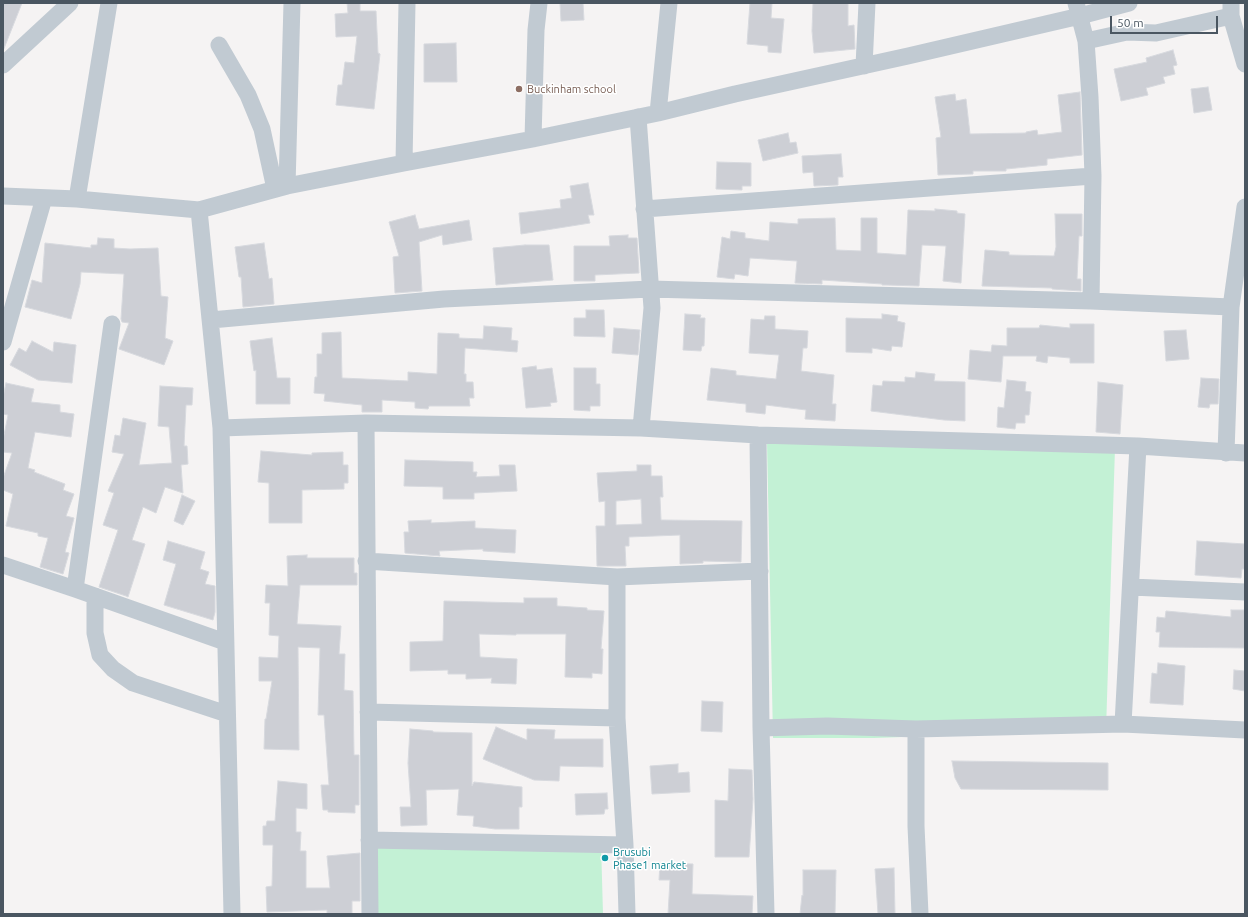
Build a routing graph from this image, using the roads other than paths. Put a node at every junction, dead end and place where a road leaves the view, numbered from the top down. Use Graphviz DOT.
graph roads {
  1 [pos="70,3"];
  2 [pos="109,3"];
  3 [pos="292,3"];
  4 [pos="406,3"];
  5 [pos="539,3"];
  6 [pos="669,3"];
  7 [pos="867,3"];
  8 [pos="1129,3"];
  9 [pos="1231,9"];
  10 [pos="1078,10"];
  11 [pos="1086,41"];
  12 [pos="219,45"];
  13 [pos="1245,64"];
  14 [pos="3,65"];
  15 [pos="864,66"];
  16 [pos="658,113"];
  17 [pos="638,117"];
  18 [pos="533,139"];
  19 [pos="404,163"];
  20 [pos="1093,176"];
  21 [pos="281,188"];
  22 [pos="3,196"];
  23 [pos="44,198"];
  24 [pos="77,199"];
  25 [pos="1245,207"];
  26 [pos="644,209"];
  27 [pos="199,210"];
  28 [pos="650,289"];
  29 [pos="1091,301"];
  30 [pos="1231,307"];
  31 [pos="211,320"];
  32 [pos="112,324"];
  33 [pos="3,342"];
  34 [pos="366,423"];
  35 [pos="221,428"];
  36 [pos="641,428"];
  37 [pos="758,435"];
  38 [pos="1138,446"];
  39 [pos="1226,453"];
  40 [pos="1245,453"];
  41 [pos="366,561"];
  42 [pos="3,565"];
  43 [pos="760,572"];
  44 [pos="618,577"];
  45 [pos="1131,587"];
  46 [pos="75,588"];
  47 [pos="1245,592"];
  48 [pos="95,596"];
  49 [pos="225,642"];
  50 [pos="368,712"];
  51 [pos="227,714"];
  52 [pos="617,718"];
  53 [pos="1123,724"];
  54 [pos="762,728"];
  55 [pos="916,729"];
  56 [pos="1245,730"];
  57 [pos="369,840"];
  58 [pos="625,845"];
  59 [pos="232,914"];
  60 [pos="370,914"];
  61 [pos="627,914"];
  62 [pos="766,914"];
  63 [pos="920,914"];
  1 -- 14 [label="street"];
  2 -- 24 [label="street"];
  3 -- 21 [label="street"];
  4 -- 19 [label="street"];
  5 -- 18 [label="street"];
  6 -- 16 [label="street"];
  7 -- 15 [label="street"];
  8 -- 10 [label="street"];
  9 -- 11 [label="street"];
  9 -- 13 [label="street"];
  10 -- 11 [label="street"];
  10 -- 15 [label="street"];
  11 -- 20 [label="street"];
  12 -- 21 [label="street"];
  15 -- 16 [label="street"];
  16 -- 17 [label="street"];
  17 -- 18 [label="street"];
  17 -- 26 [label="street"];
  18 -- 19 [label="street"];
  19 -- 21 [label="street"];
  20 -- 26 [label="street"];
  20 -- 29 [label="street"];
  21 -- 27 [label="street"];
  22 -- 23 [label="street"];
  23 -- 24 [label="street"];
  23 -- 33 [label="street"];
  24 -- 27 [label="street"];
  25 -- 30 [label="street"];
  26 -- 28 [label="street"];
  27 -- 31 [label="street"];
  28 -- 29 [label="street"];
  28 -- 31 [label="street"];
  28 -- 36 [label="street"];
  29 -- 30 [label="street"];
  30 -- 39 [label="street"];
  31 -- 35 [label="street"];
  32 -- 46 [label="street"];
  34 -- 35 [label="street"];
  34 -- 36 [label="street"];
  34 -- 41 [label="street"];
  35 -- 49 [label="street"];
  36 -- 37 [label="street"];
  37 -- 38 [label="street"];
  37 -- 43 [label="street"];
  38 -- 39 [label="street"];
  38 -- 45 [label="street"];
  39 -- 40 [label="street"];
  41 -- 44 [label="street"];
  41 -- 50 [label="street"];
  42 -- 46 [label="street"];
  43 -- 44 [label="street"];
  43 -- 54 [label="street"];
  44 -- 52 [label="street"];
  45 -- 47 [label="street"];
  45 -- 53 [label="street"];
  46 -- 48 [label="street"];
  48 -- 49 [label="street"];
  48 -- 51 [label="street"];
  49 -- 51 [label="street"];
  50 -- 52 [label="street"];
  50 -- 57 [label="street"];
  51 -- 59 [label="street"];
  52 -- 58 [label="street"];
  53 -- 55 [label="street"];
  53 -- 56 [label="street"];
  54 -- 55 [label="street"];
  54 -- 62 [label="street"];
  55 -- 63 [label="street"];
  57 -- 58 [label="street"];
  57 -- 60 [label="street"];
  58 -- 61 [label="street"];
}
